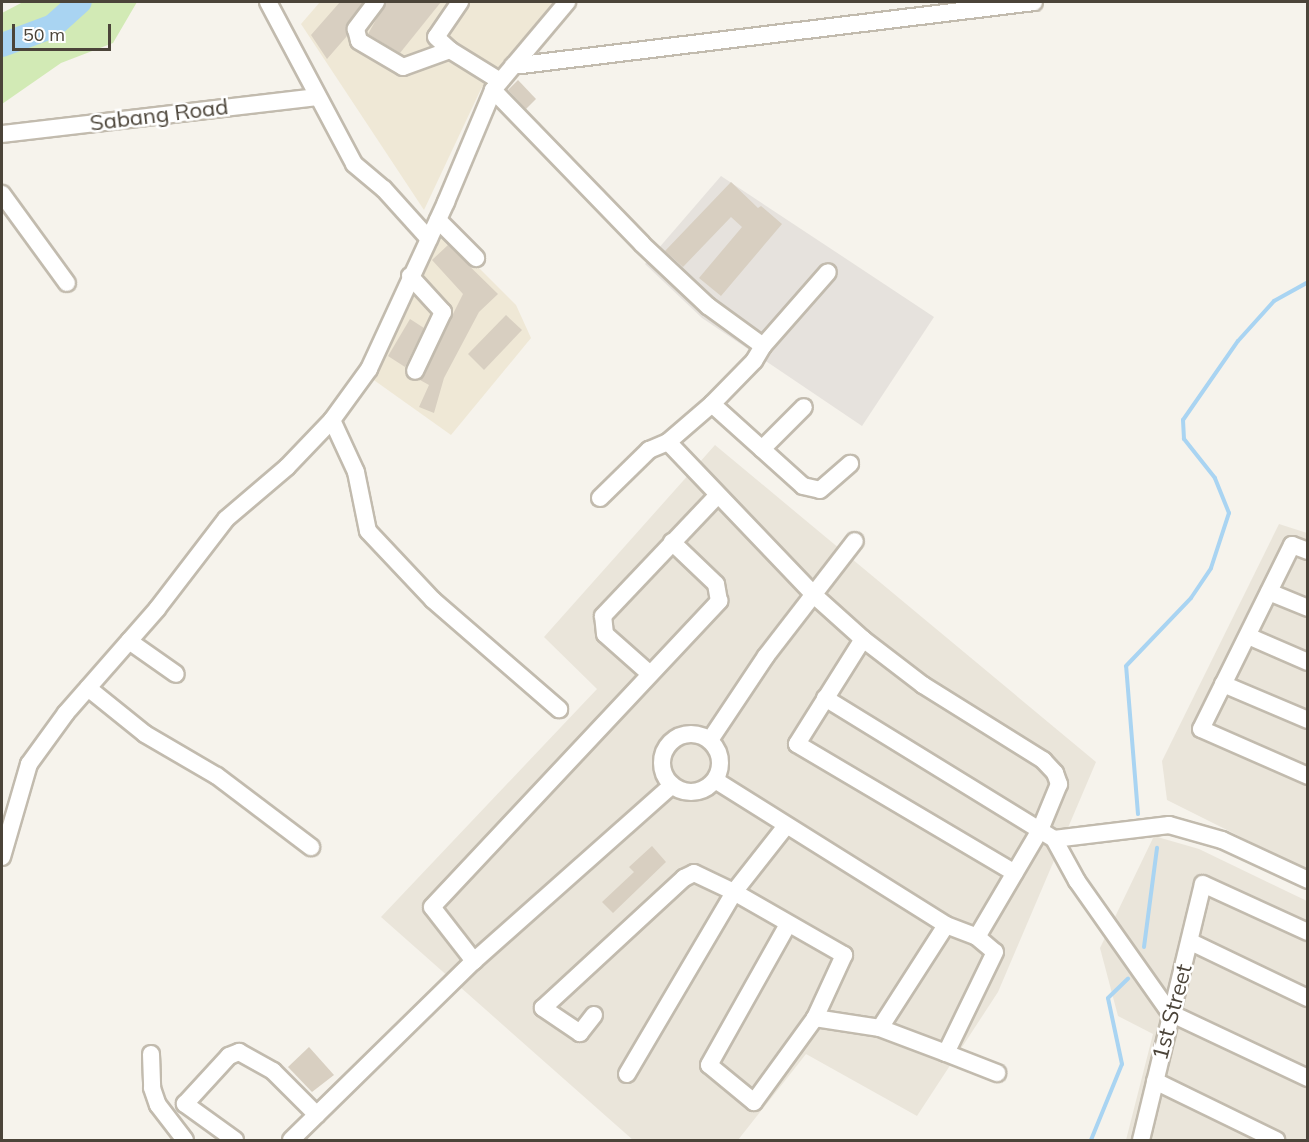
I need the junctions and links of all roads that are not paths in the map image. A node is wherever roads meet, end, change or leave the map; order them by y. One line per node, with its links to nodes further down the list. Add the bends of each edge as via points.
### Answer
1 (268, 2): 9 (street)
2 (376, 2): 6 (street, via 356,29 359,41 403,67)
3 (460, 2): 6 (street, via 436,37)
4 (567, 2): 7 (street)
5 (1034, 2): 7 (street)
6 (450, 50): 8 (street)
7 (513, 66): 8 (street)
8 (496, 85): 12 (street); 18 (street, via 659,260 708,306)
9 (316, 96): 10 (street, Sabang Road); 13 (street, via 354,164 384,189)
10 (2, 135)
11 (2, 194): 17 (street)
12 (438, 220): 13 (street); 14 (street)
13 (429, 238): 16 (street)
14 (476, 258)
15 (828, 272): 18 (street)
16 (410, 276): 19 (street, via 443,312); 22 (street, via 369,369)
17 (67, 283)
18 (763, 346): 20 (street, via 754,361)
19 (415, 371)
20 (712, 404): 23 (street); 24 (street)
21 (804, 407): 24 (street)
22 (332, 420): 36 (street, via 287,467 226,519); 43 (street, via 356,472 368,531 433,600)
23 (668, 442): 26 (street); 27 (street, via 649,450)
24 (762, 449): 25 (street, via 803,486 820,490)
25 (850, 464)
26 (717, 496): 28 (street); 32 (street)
27 (600, 498)
28 (672, 542): 39 (street, via 716,584 719,601); 39 (street, via 603,616 601,626)
29 (855, 542): 32 (street)
30 (1308, 551): 31 (street, via 1292,545)
31 (1269, 592): 33 (street); 34 (street)
32 (814, 596): 35 (street); 45 (street, via 766,656)
33 (1308, 608)
34 (1248, 636): 37 (street); 40 (street)
35 (863, 639): 42 (street); 50 (street, via 923,685 1043,760 1059,784)
36 (129, 641): 38 (street); 41 (street)
37 (1308, 662)
38 (176, 674)
39 (650, 674): 61 (street, via 432,906)
40 (1223, 684): 44 (street); 46 (street, via 1201,729)
41 (88, 688): 51 (street, via 145,734 216,776); 52 (street, via 29,764)
42 (825, 698): 50 (street); 53 (street, via 797,744)
43 (559, 709)
44 (1308, 720)
45 (710, 740): 47 (street, via 720,755); 48 (street, via 692,734 673,740 666,748 662,767)
46 (1308, 776)
47 (715, 780): 48 (street, via 699,791 680,790); 49 (street)
48 (672, 785): 61 (street)
49 (786, 826): 55 (street); 56 (street)
50 (1047, 835): 53 (street); 54 (street, via 1169,825 1222,840); 63 (street)
51 (311, 847)
52 (2, 856)
53 (1015, 873): 59 (street)
54 (1308, 880)
55 (734, 892): 57 (street); 64 (street, via 694,873 684,878 543,1008 580,1033); 70 (street)
56 (946, 925): 59 (street); 66 (street)
57 (787, 926): 65 (street, via 844,955); 65 (street, via 709,1065 754,1102)
58 (1308, 932): 60 (street, 1st Street, via 1203,884)
59 (977, 937): 67 (street, via 995,952)
60 (1191, 942): 62 (street); 63 (street, 1st Street)
61 (474, 961): 73 (street)
62 (1308, 998)
63 (1170, 1013): 71 (street); 72 (street, 1st Street)
64 (594, 1015)
65 (815, 1018): 66 (street)
66 (880, 1028): 67 (street)
67 (946, 1053): 69 (street)
68 (151, 1054): 74 (street, via 152,1088 158,1105)
69 (997, 1073)
70 (627, 1074)
71 (1308, 1078)
72 (1155, 1081): 77 (street, 1st Street); 78 (street)
73 (317, 1115): 75 (street, via 273,1071 239,1052 229,1056 185,1104); 76 (street)
74 (185, 1140)
75 (236, 1140)
76 (291, 1140)
77 (1142, 1140)
78 (1276, 1140)

